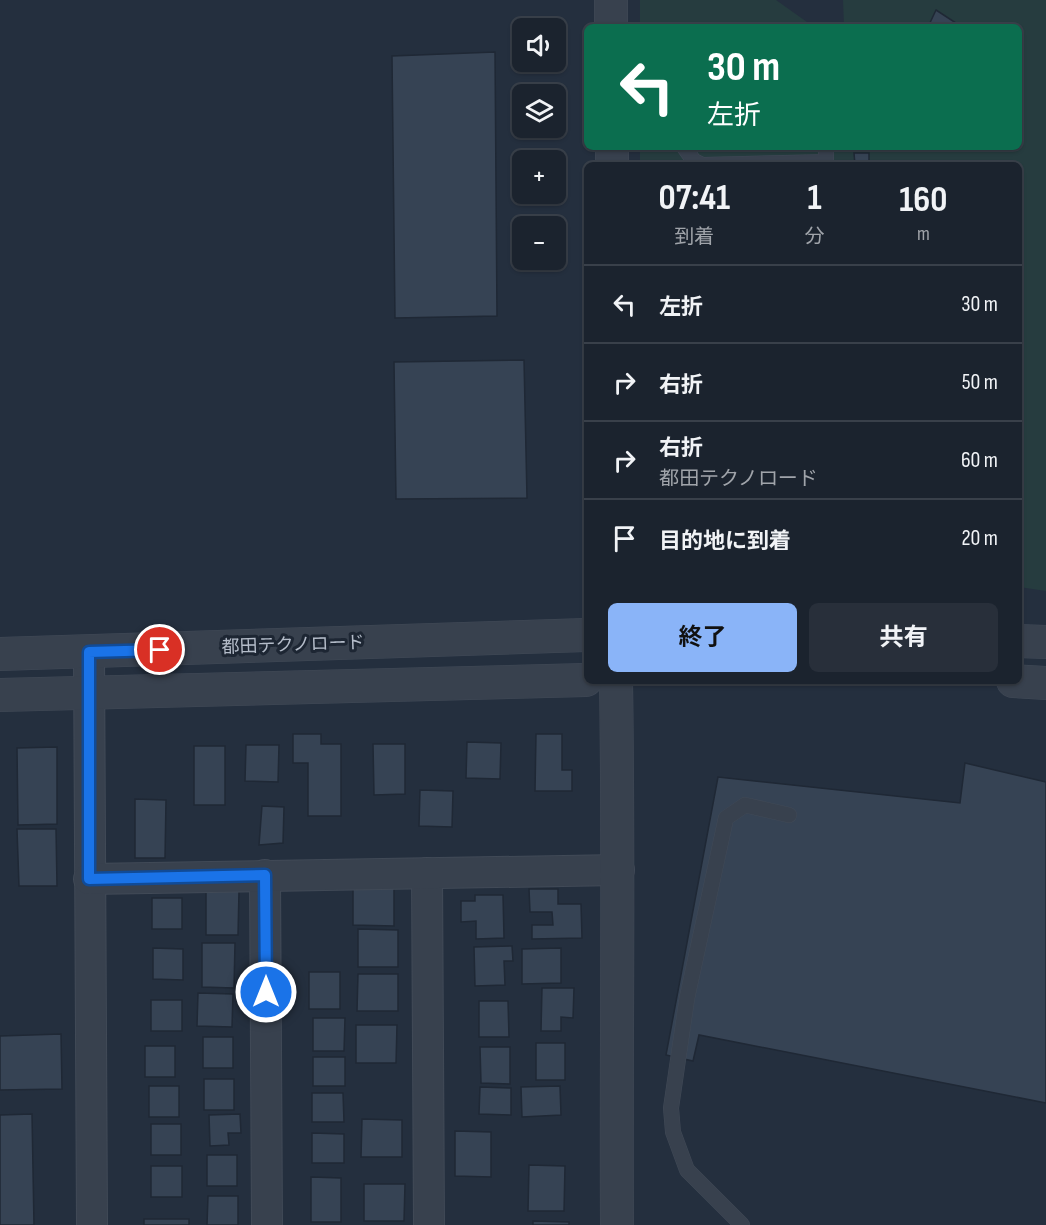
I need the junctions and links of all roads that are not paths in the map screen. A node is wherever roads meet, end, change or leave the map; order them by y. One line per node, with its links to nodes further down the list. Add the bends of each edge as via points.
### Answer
1 (611, 0): 2 (street)
2 (611, 24)
3 (584, 635): 6 (street, 都田テクノロード)
4 (1022, 641): 5 (street)
5 (1046, 642)
6 (89, 652): 7 (street, 都田テクノロード); 12 (street)
7 (0, 654)
8 (584, 680): 12 (street)
9 (1022, 682): 10 (street)
10 (1046, 683)
11 (616, 684): 15 (street)
12 (89, 693): 13 (street); 18 (street)
13 (0, 695)
14 (789, 816): 19 (lane, via 745,805 726,818 687,998 671,1108 673,1132 687,1170)
15 (619, 870): 16 (street); 23 (street)
16 (427, 873): 17 (street); 22 (street)
17 (265, 875): 18 (street); 21 (street)
18 (89, 879): 20 (street)
19 (741, 1224)
20 (92, 1225)
21 (267, 1225)
22 (429, 1225)
23 (617, 1225)

